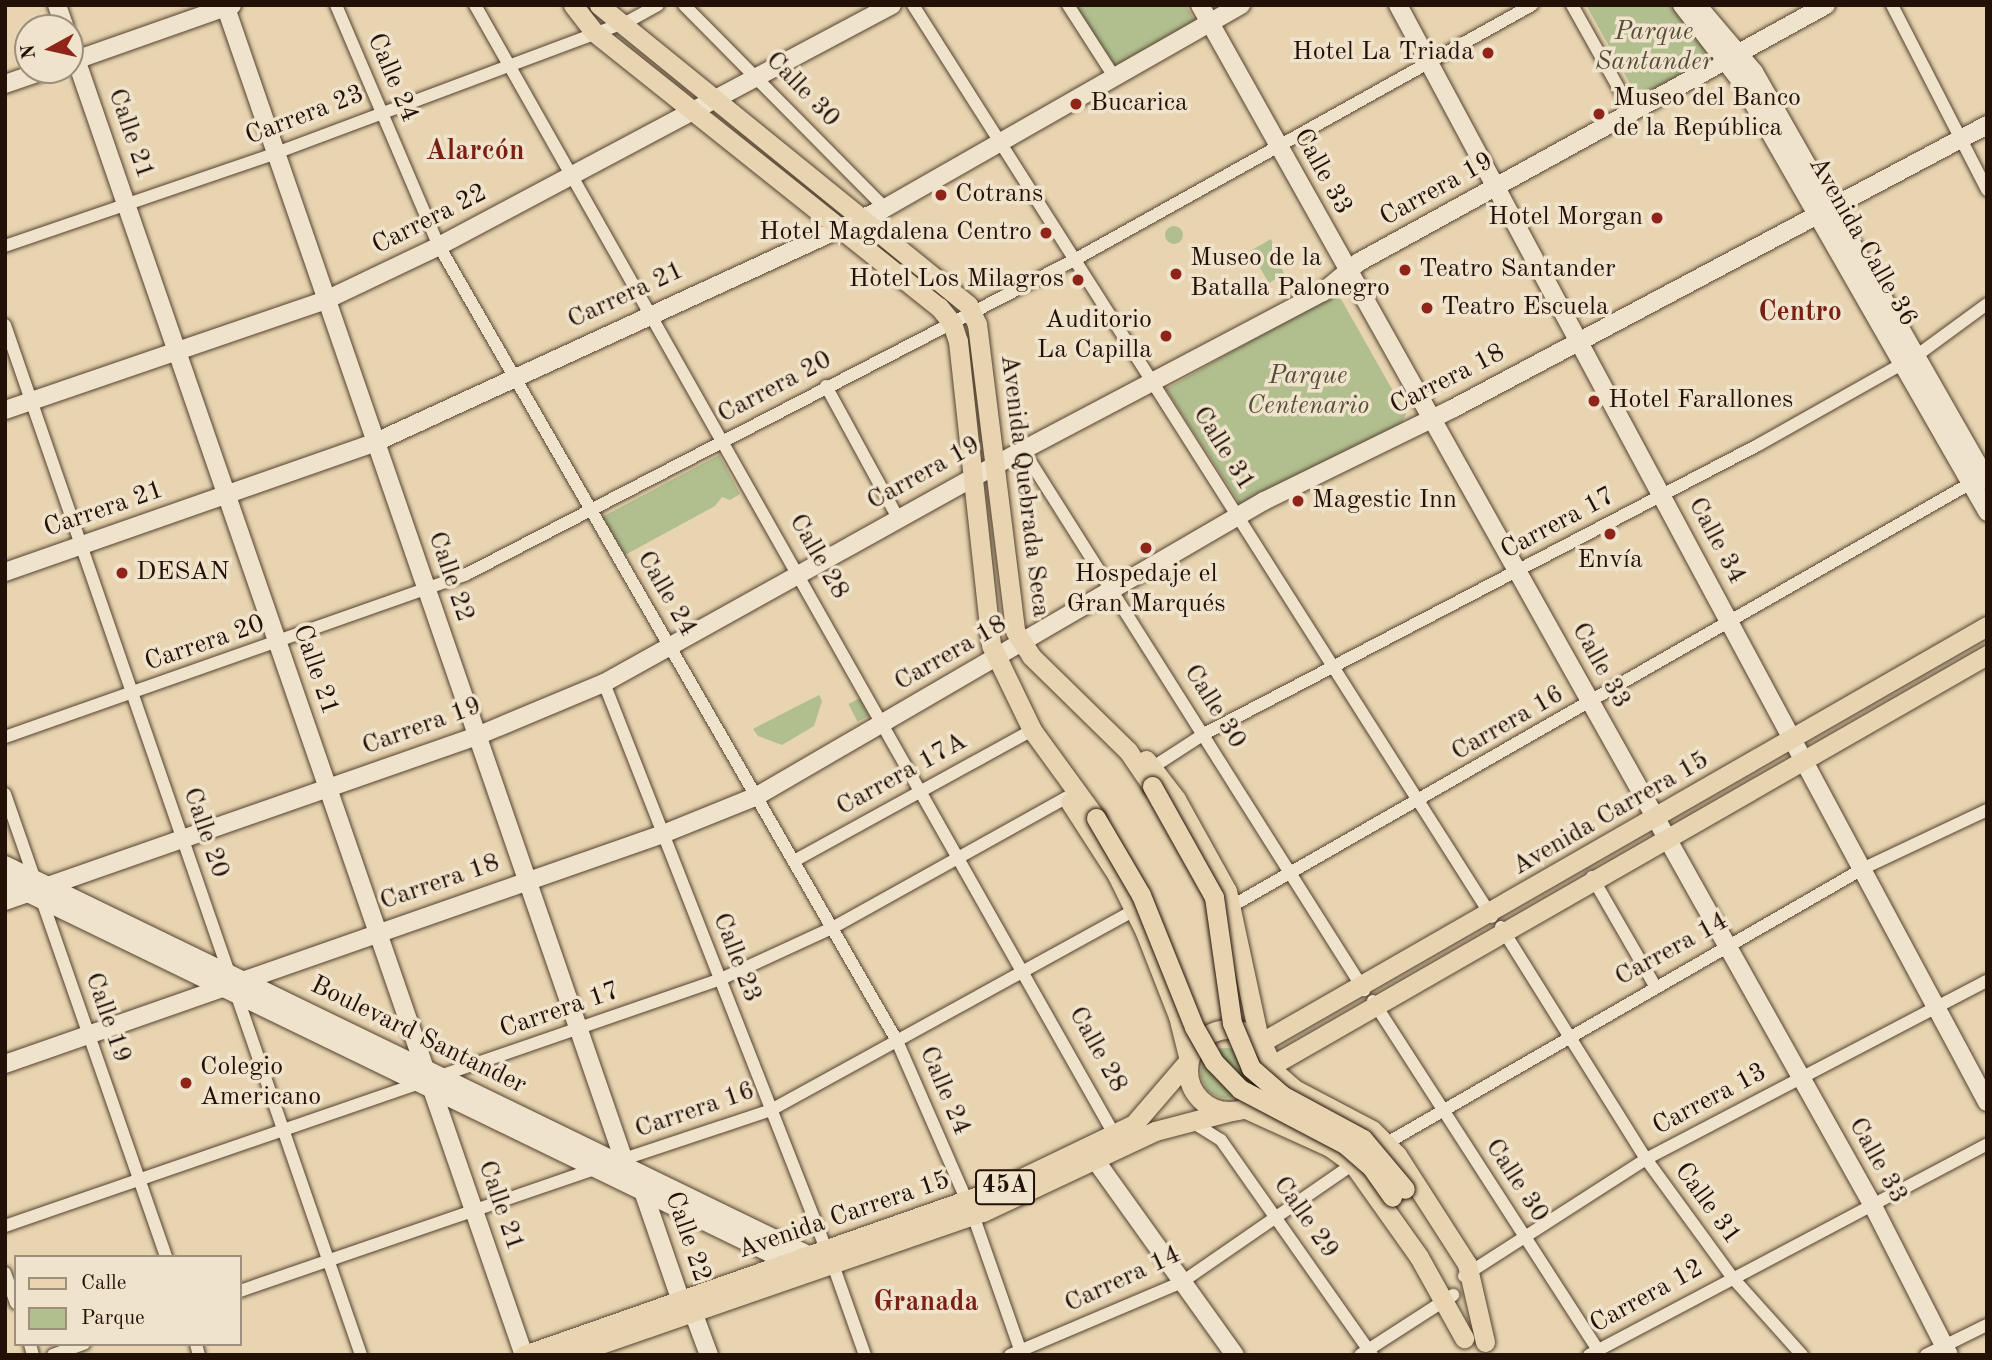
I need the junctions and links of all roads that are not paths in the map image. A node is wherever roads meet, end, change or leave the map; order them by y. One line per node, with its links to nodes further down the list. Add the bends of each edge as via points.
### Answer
1 (336, 5): 31 (street, Calle 24)
2 (475, 5): 26 (street, Calle 28)
3 (573, 5): 22 (main road)
4 (599, 5): 21 (main road)
5 (658, 5): 21 (street, Carrera 23)
6 (684, 5): 27 (street, Calle 30)
7 (892, 5): 27 (street, Carrera 22)
8 (913, 5): 36 (street, Calle 31)
9 (1068, 5): 28 (street)
10 (1200, 5): 20 (street, Calle 33)
11 (1241, 5): 20 (street, Carrera 21)
12 (1398, 5): 25 (street, Calle 34)
13 (1532, 5): 25 (street, Carrera 20)
14 (1572, 5): 33 (street)
15 (1682, 5): 24 (street, Avenida Calle 36)
16 (1697, 5): 24 (street, Avenida Calle 36)
17 (1826, 5): 24 (street, Carrera 19)
18 (1892, 5): 35 (street)
19 (227, 6): 23 (street); 38 (street, Calle 22)
20 (1210, 23): 28 (street, Carrera 21); 37 (street, Calle 33)
21 (619, 24): 22 (street, Carrera 23); 30 (main road)
22 (594, 32): 26 (street, Carrera 23); 32 (main road)
23 (84, 57)
24 (1734, 58): 33 (street, Carrera 19); 44 (street, Avenida Calle 36)
25 (1428, 61): 37 (street, Carrera 20); 40 (street, Calle 34)
26 (509, 66): 31 (street, Carrera 23); 39 (street, Calle 28)
27 (759, 78): 30 (street, Carrera 22); 43 (street, Calle 30)
28 (1115, 78): 36 (street, Carrera 21)
29 (81, 84): 42 (street, Calle 21)
30 (715, 102): 32 (street, Carrera 22); 45 (main road)
31 (381, 112): 38 (street, Carrera 23); 48 (street, Calle 24)
32 (696, 112): 39 (street, Carrera 22); 46 (main road)
33 (1632, 112): 40 (street, Carrera 19)
34 (1987, 125): 35 (street, Carrera 18)
35 (1961, 140): 41 (street); 44 (street, Carrera 18)
36 (1001, 143): 43 (street, Carrera 21); 49 (street, Calle 31)
37 (1278, 145): 49 (street, Carrera 20); 50 (street, Calle 33)
38 (276, 153): 42 (street, Carrera 23); 51 (street, Calle 22)
39 (572, 177): 48 (street, Carrera 22); 54 (street, Calle 28)
40 (1496, 188): 50 (street, Carrera 19); 57 (street, Calle 34)
41 (1987, 190)
42 (126, 205): 47 (street, Carrera 23); 58 (street, Calle 21)
43 (885, 208): 45 (street, Carrera 21)
44 (1824, 211): 57 (street, Carrera 18); 59 (street, Avenida Calle 36)
45 (862, 219): 46 (street, Carrera 21); 53 (main road)
46 (841, 229): 54 (street, Carrera 21); 55 (main road, via 939,307)
47 (5, 246)
48 (439, 246): 51 (street, Carrera 22); 60 (street, Calle 24)
49 (1076, 259): 53 (street, Carrera 20); 61 (street, Calle 31)
50 (1348, 271): 61 (street, Carrera 19, via 1323,292); 65 (street, Calle 33)
51 (326, 300): 58 (street, Carrera 22); 67 (street, Calle 22)
52 (1987, 304): 59 (street, Carrera 17)
53 (973, 312): 55 (street, Carrera 20); 69 (main road, Avenida Quebrada Seca)
54 (650, 313): 60 (street, Carrera 21); 66 (street, Calle 28)
55 (952, 323): 62 (street, Carrera 20); 70 (main road, Avenida Quebrada Seca, via 958,341)
56 (5, 326): 63 (street, Calle 20)
57 (1579, 341): 65 (street, Carrera 18); 73 (street, Calle 34)
58 (177, 351): 63 (street, Carrera 22); 72 (street, Calle 21)
59 (1909, 360): 71 (street, Avenida Calle 36); 73 (street, Carrera 17)
60 (515, 377): 67 (street, Carrera 21); 75 (street, Calle 24)
61 (1154, 382): 68 (street, Carrera 19); 76 (street, Calle 31)
62 (826, 386): 66 (street, Carrera 20); 77 (street)
63 (32, 401): 64 (street, Carrera 22); 78 (street, Calle 20)
64 (5, 410)
65 (1432, 419): 76 (street, Carrera 18); 79 (street, Calle 33)
66 (722, 440): 75 (street, Carrera 20); 81 (street, Calle 28)
67 (376, 442): 72 (street, Carrera 21); 83 (street, Calle 22)
68 (1023, 450): 69 (street, Carrera 19); 82 (street, Calle 30)
69 (993, 466): 70 (street, Carrera 19); 87 (main road, Avenida Quebrada Seca, via 1010,610)
70 (972, 478): 77 (street, Carrera 19); 90 (main road, Avenida Quebrada Seca, via 988,627)
71 (1982, 478): 74 (street, Avenida Calle 36); 84 (street, Carrera 16)
72 (226, 495): 78 (street, Carrera 21); 86 (street, Calle 21)
73 (1662, 495): 79 (street, Carrera 17); 84 (street, Calle 34)
74 (1987, 512)
75 (592, 513): 83 (street, Carrera 20); 88 (street, Calle 24)
76 (1238, 516): 82 (street, Carrera 18); 91 (street, Calle 31)
77 (898, 518): 81 (street, Carrera 19)
78 (81, 546): 80 (street, Carrera 21); 93 (street, Calle 20)
79 (1516, 571): 91 (street, Carrera 17); 94 (street, Calle 33)
80 (5, 572)
81 (798, 575): 88 (street, Carrera 19); 95 (street, Calle 28)
82 (1114, 589): 87 (street, Carrera 18); 97 (street, Calle 30)
83 (427, 591): 86 (street, Carrera 20); 98 (street, Calle 22)
84 (1731, 624): 94 (street, Carrera 16); 100 (street, Calle 34)
85 (1987, 626): 100 (main road, Avenida Carrera 15)
86 (278, 643): 93 (street, Carrera 20); 103 (street, Calle 21)
87 (1021, 644): 90 (street, Carrera 18); 102 (main road, Avenida Quebrada Seca)
88 (670, 646): 92 (street, Carrera 19); 106 (street, Calle 24)
89 (1987, 655): 101 (main road, Avenida Carrera 15)
90 (996, 659): 95 (street, Carrera 18); 96 (main road, Avenida Quebrada Seca)
91 (1334, 666): 97 (street, Carrera 17); 108 (street, Calle 31)
92 (604, 683): 98 (street, Carrera 19); 111 (street, Calle 23)
93 (132, 693): 99 (street, Carrera 20); 113 (street, Calle 20)
94 (1591, 703): 108 (street, Carrera 16); 110 (street, Calle 33)
95 (882, 724): 104 (street, Calle 28); 106 (street, Carrera 18)
96 (1032, 730): 104 (street, Carrera 17A); 107 (main road); 163 (main road, Avenida Quebrada Seca, bridge, via 1096,818 1141,895 1194,1027 1214,1062 1240,1089 1353,1150)
97 (1204, 734): 102 (street, Carrera 17); 118 (street, Calle 30)
98 (477, 736): 103 (street, Carrera 19); 120 (street, Calle 22)
99 (5, 737)
100 (1793, 739): 101 (street, Calle 34); 110 (main road, Avenida Carrera 15)
101 (1804, 759): 112 (main road, Avenida Carrera 15); 117 (street, Calle 34)
102 (1149, 775): 124 (main road, via 1213,860); 163 (main road, Avenida Quebrada Seca, bridge, via 1214,897 1232,1023 1251,1068 1282,1096 1363,1139)
103 (328, 788): 113 (street, Carrera 19); 128 (street, Calle 21)
104 (920, 791): 114 (street, Calle 28); 115 (street, Carrera 17A)
105 (5, 794): 122 (street, Calle 19)
106 (757, 796): 111 (street, Carrera 18); 115 (street, Calle 24)
107 (1067, 797): 114 (street, Carrera 17); 125 (main road)
108 (1419, 801): 118 (street, Carrera 16); 126 (street, Calle 31)
109 (1987, 810): 117 (street, Carrera 14)
110 (1657, 819): 112 (street, Calle 33); 126 (main road, Avenida Carrera 15)
111 (663, 834): 120 (street, Carrera 18); 131 (street, Calle 23)
112 (1667, 838): 119 (main road, Avenida Carrera 15); 129 (street, Calle 33)
113 (183, 839): 122 (street, Carrera 19); 133 (street, Calle 20)
114 (958, 857): 127 (street, Carrera 17); 130 (street, Calle 28)
115 (794, 861): 127 (street, Calle 24)
116 (5, 865): 122 (street, Boulevard Santander)
117 (1864, 868): 129 (street, Carrera 14); 136 (street, Calle 34)
118 (1291, 873): 124 (street, Carrera 16); 135 (street, Calle 30)
119 (1593, 878): 126 (main road, Avenida Carrera 15); 134 (street)
120 (528, 881): 128 (street, Carrera 18); 137 (street, Calle 22)
121 (5, 882): 122 (street, Boulevard Santander)
122 (38, 889): 123 (street, Carrera 19); 133 (street, Boulevard Santander); 138 (street, Calle 19)
123 (5, 901)
124 (1232, 906): 141 (main road)
125 (1135, 910): 130 (street, Carrera 16); 142 (main road, via 1175,1007)
126 (1497, 923): 135 (main road, Avenida Carrera 15); 139 (street, Calle 31)
127 (832, 928): 131 (street, Carrera 17); 140 (street, Calle 24)
128 (378, 932): 133 (street, Carrera 18); 146 (street, Calle 21)
129 (1727, 945): 134 (street, Carrera 14); 145 (street, Calle 33)
130 (1022, 972): 140 (street, Carrera 16); 153 (street, Calle 28)
131 (720, 979): 137 (street, Carrera 17); 149 (street, Calle 23)
132 (1987, 981): 136 (street, Carrera 13)
133 (233, 984): 138 (street, Carrera 18); 146 (street, Boulevard Santander); 152 (street, Calle 20)
134 (1654, 986): 139 (street, Carrera 14)
135 (1369, 996): 141 (main road, Avenida Carrera 15); 144 (main road, Avenida Carrera 15); 150 (street, Calle 30)
136 (1937, 1007): 145 (street, Carrera 13); 147 (street, Calle 34)
137 (579, 1028): 146 (street, Carrera 17); 158 (street, Calle 22)
138 (89, 1035): 143 (street, Carrera 18); 161 (street, Calle 19)
139 (1567, 1035): 150 (street, Carrera 14); 156 (street, Calle 31)
140 (897, 1041): 149 (street, Carrera 16); 165 (street, Calle 24)
141 (1260, 1043): 142 (main road, 45A, via 1242,1031 1220,1029 1200,1040); 144 (main road)
142 (1189, 1060): 148 (main road, via 1197,1096 1219,1110); 153 (main road, Avenida Carrera 15 / 45A, via 1148,1113)
143 (5, 1064)
144 (1269, 1066): 148 (main road, via 1263,1091); 154 (main road, via 1294,1088 1356,1119)
145 (1801, 1078): 156 (street, Carrera 13); 164 (street, Calle 33)
146 (429, 1079): 152 (street, Carrera 17); 158 (street, Boulevard Santander); 160 (street, Boulevard Santander); 166 (street, Calle 21)
147 (1987, 1102)
148 (1238, 1109): 151 (main road, Avenida Carrera 15 / 45A); 159 (main road, via 1330,1147)
149 (771, 1110): 158 (street, Carrera 16); 171 (street, Calle 23)
150 (1442, 1110): 154 (street, Carrera 14); 169 (street, Calle 30)
151 (1188, 1121): 157 (main road, Avenida Carrera 15 / 45A, via 1155,1131); 167 (street, Calle 29, via 1221,1140)
152 (284, 1130): 161 (street, Carrera 17); 172 (street, Calle 20)
153 (1114, 1134): 165 (main road, Avenida Carrera 15 / 45A)
154 (1387, 1143): 175 (main road, via 1445,1224)
155 (1987, 1144): 164 (street, Carrera 12)
156 (1646, 1159): 169 (street, Carrera 13); 176 (street, Calle 31)
157 (1096, 1161): 165 (main road, Avenida Carrera 15 / 45A); 177 (street)
158 (626, 1164): 160 (street, Carrera 16); 162 (street, Calle 22); 171 (street, Boulevard Santander)
159 (1353, 1164): 167 (street, Carrera 14); 179 (main road)
160 (596, 1169): 162 (street, Boulevard Santander); 166 (street, Carrera 16)
161 (139, 1180): 168 (street, Carrera 17); 170 (street, Calle 19)
162 (644, 1192): 173 (street, Boulevard Santander); 181 (street, Calle 22)
163 (1399, 1193): 175 (main road, Avenida Quebrada Seca); 179 (main road, Avenida Quebrada Seca, via 1433,1254)
164 (1872, 1204): 176 (street, Carrera 12); 187 (street, Calle 33)
165 (970, 1208): 171 (main road, Avenida Carrera 15 / 45A); 189 (street, Calle 24)
166 (474, 1210): 172 (street, Carrera 16); 193 (street, Calle 21)
167 (1276, 1215): 177 (street, Carrera 14); 190 (street, Calle 29)
168 (5, 1226)
169 (1525, 1238): 175 (street, Carrera 13); 188 (street, Calle 30)
170 (165, 1255)
171 (818, 1259): 173 (main road, Avenida Carrera 15 / 45A); 181 (main road, Avenida Carrera 15 / 45A); 196 (street, Calle 23)
172 (328, 1260): 178 (street, Carrera 16); 192 (street, Calle 20)
173 (789, 1262): 181 (main road, Avenida Carrera 15 / 45A)
174 (5, 1273): 180 (street)
175 (1467, 1274): 185 (main road)
176 (1732, 1277): 188 (street, Carrera 12); 198 (street, Calle 31)
177 (1182, 1282): 189 (street, Carrera 14); 197 (street)
178 (242, 1289)
179 (1449, 1297): 184 (main road); 190 (street)
180 (14, 1298)
181 (687, 1306): 186 (main road, Avenida Carrera 15 / 45A); 194 (main road, Avenida Carrera 15 / 45A); 195 (street, Calle 22)
182 (1987, 1325): 187 (street)
183 (78, 1346): 191 (street)
184 (1466, 1346)
185 (1487, 1348)
186 (552, 1350): 193 (main road, Avenida Carrera 15 / 45A)
187 (1947, 1350): 199 (street)
188 (1593, 1352)
189 (1018, 1353)
190 (1367, 1353)
191 (53, 1355)
192 (361, 1355)
193 (524, 1355)
194 (569, 1355)
195 (709, 1355)
196 (864, 1355)
197 (1235, 1355)
198 (1802, 1355)
199 (1926, 1355)

